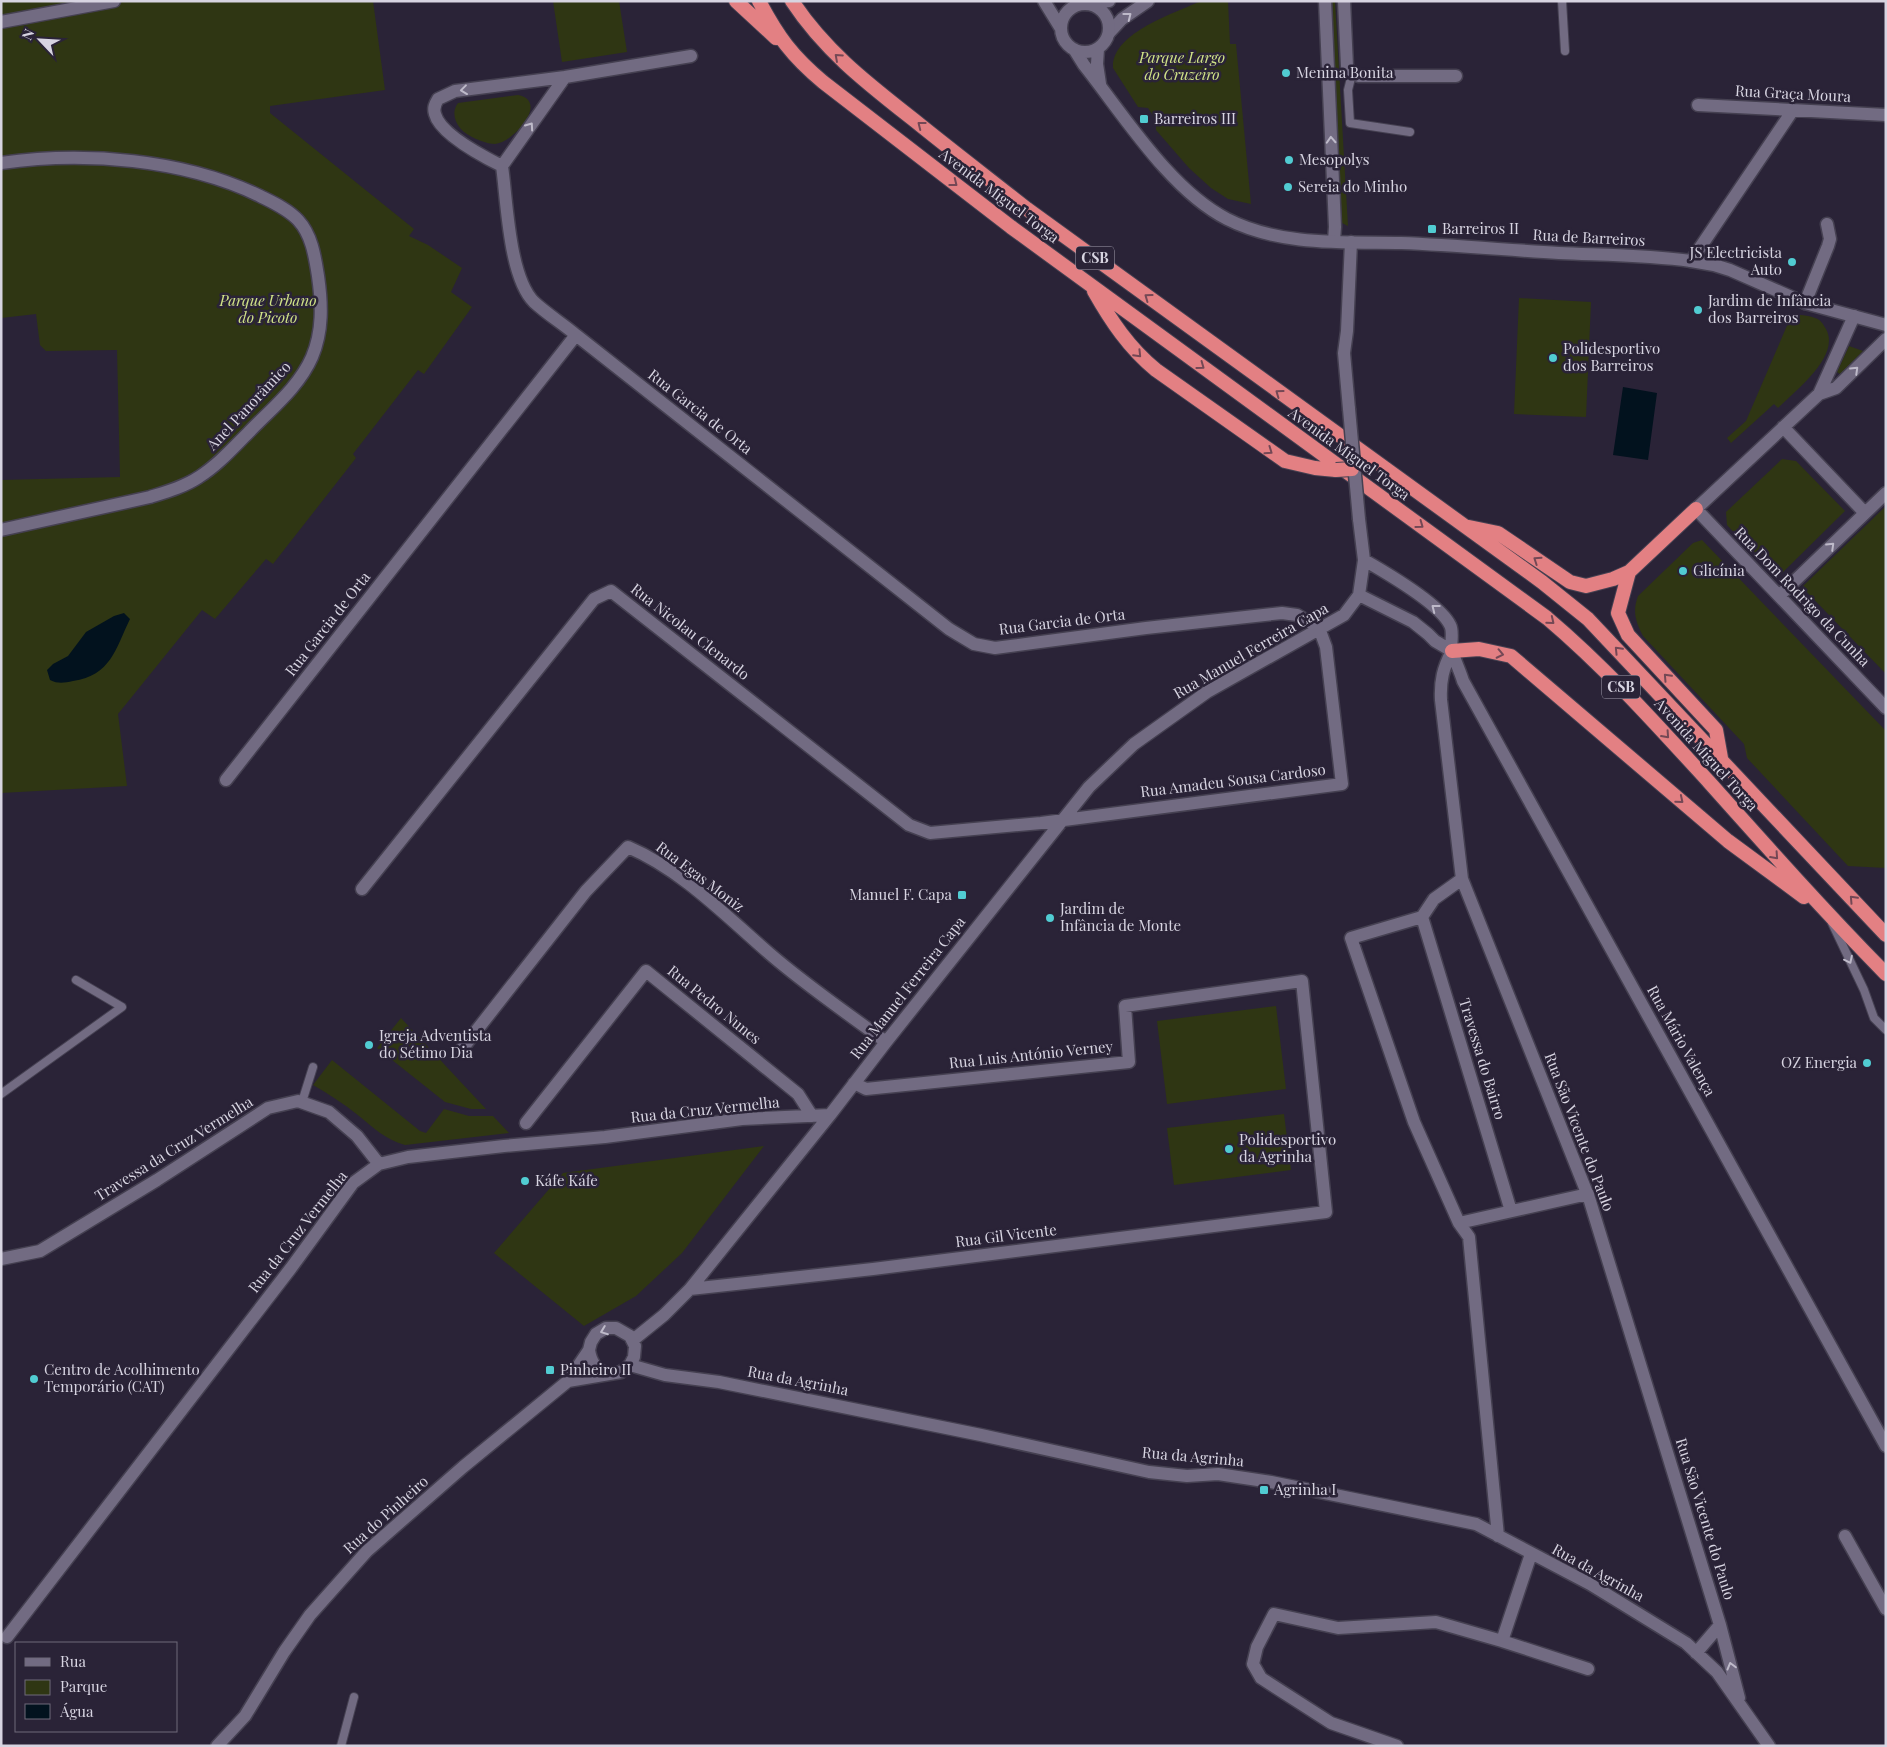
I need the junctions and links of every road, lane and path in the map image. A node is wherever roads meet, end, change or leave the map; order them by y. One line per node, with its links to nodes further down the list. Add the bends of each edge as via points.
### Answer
1 (114, 1): 13 (street)
2 (736, 1): 16 (highway)
3 (759, 1): 16 (highway, Avenida Miguel Torga / CSB)
4 (792, 1): 12 (highway, Avenida Miguel Torga / CSB)
5 (1044, 1): 14 (street)
6 (1109, 1): 11 (street)
7 (1148, 1): 15 (street, one-way to 7, via 1122,19)
8 (1324, 1): 32 (street, one-way to 8)
9 (1344, 1): 21 (street, via 1347,66)
10 (1562, 1): 19 (lane)
11 (1081, 3): 14 (street, via 1066,12); 15 (street, via 1100,8 1108,20)
12 (801, 8): 47 (highway, Avenida Miguel Torga / CSB, one-way to 12, via 975,168 828,48)
13 (1, 22)
14 (1060, 27): 17 (street, via 1066,43)
15 (1109, 33): 18 (street)
16 (786, 46): 35 (highway, Avenida Miguel Torga / CSB, one-way to 35, via 823,82)
17 (1074, 49): 18 (street, via 1082,52); 24 (street, Rua de Barreiros)
18 (1098, 49): 24 (street, Rua de Barreiros)
19 (1566, 51)
20 (691, 56): 23 (street)
21 (1352, 74): 22 (street); 28 (lane, via 1348,90 1350,123)
22 (1456, 76)
23 (565, 77): 30 (street, one-way to 23); 30 (street, one-way to 30, via 455,91 438,99 434,106 435,115 441,124 465,146)
24 (1101, 86): 32 (street, Rua de Barreiros, via 1158,161 1194,196 1226,219 1264,234)
25 (1698, 105): 26 (street, Rua Graça Moura)
26 (1793, 110): 27 (street, Rua Graça Moura); 34 (street)
27 (1886, 115)
28 (1410, 132)
29 (1, 163): 48 (street, Anel Panorâmico, via 85,157 132,162 180,169 245,189 285,210 298,220 308,235 314,254 322,313 317,343 301,376 217,464 198,478 150,497)
30 (502, 166): 39 (street, via 514,261 521,282 533,301)
31 (1827, 224): 36 (street, via 1830,239)
32 (1334, 241): 33 (street, Rua de Barreiros)
33 (1351, 242): 34 (street, Rua de Barreiros); 43 (street, Rua Manuel Ferreira Capa, bridge, via 1344,353)
34 (1691, 261): 36 (street, Rua de Barreiros, via 1730,270)
35 (1092, 286): 43 (highway, one-way to 43, bridge, via 1122,336 1140,357 1285,461 1316,468); 61 (highway, Avenida Miguel Torga / CSB, one-way to 61, via 1560,628 1653,720)
36 (1805, 303): 37 (street, Rua de Barreiros)
37 (1854, 316): 38 (street, Rua de Barreiros); 41 (street)
38 (1886, 325)
39 (576, 336): 53 (street, Rua Garcia de Orta, via 949,629 974,644 995,648 1282,613 1297,615); 57 (street, Rua Garcia de Orta)
40 (1886, 339): 41 (street, one-way to 40, via 1836,388)
41 (1819, 394): 42 (street)
42 (1783, 427): 45 (street); 46 (street)
43 (1352, 468): 49 (street, Rua Manuel Ferreira Capa, bridge)
44 (1886, 493): 46 (street)
45 (1696, 510): 50 (highway); 52 (street, Rua Dom Rodrigo da Cunha)
46 (1865, 513): 52 (street, one-way to 46)
47 (1462, 525): 50 (highway, one-way to 47, via 1586,586 1570,582 1498,533); 56 (highway, Avenida Miguel Torga / CSB, one-way to 47, via 1588,618)
48 (1, 530)
49 (1364, 560): 51 (street, Rua Manuel Ferreira Capa); 54 (street, one-way to 49, via 1451,626 1443,614 1389,574)
50 (1629, 572): 56 (highway, one-way to 50, via 1716,730 1628,635 1618,613)
51 (1359, 595): 53 (street, Rua Manuel Ferreira Capa, via 1344,615); 54 (street, via 1414,622 1435,642)
52 (1779, 596): 55 (street, Rua Dom Rodrigo da Cunha)
53 (1319, 628): 58 (street, Rua Manuel Ferreira Capa, via 1206,692 1134,744 1089,787); 58 (street, Rua Amadeu Sousa Cardoso, via 1326,646 1342,784)
54 (1452, 651): 59 (street, Rua São Vicente do Paulo, via 1440,682); 61 (highway, one-way to 61, via 1479,649 1511,656 1728,841); 89 (street, Rua Mário Valença, via 1463,680)
55 (1886, 708)
56 (1721, 759): 63 (highway, Avenida Miguel Torga / CSB, one-way to 56)
57 (226, 780)
58 (1062, 820): 60 (street, Rua Nicolau Clenardo, via 930,833 909,825 611,591 594,598); 68 (street, Rua Manuel Ferreira Capa)
59 (1462, 879): 62 (street, via 1434,900); 78 (street, Rua São Vicente do Paulo)
60 (362, 889)
61 (1828, 916): 65 (highway, Avenida Miguel Torga / CSB); 67 (lane, one-way to 67, via 1874,1018)
62 (1422, 917): 79 (street, Travessa do Bairro); 81 (street, via 1351,938 1414,1122)
63 (1880, 923): 64 (highway, Avenida Miguel Torga / CSB)
64 (1886, 935)
65 (1886, 974)
66 (76, 980): 72 (lane, via 122,1007)
67 (1886, 1030)
68 (886, 1042): 69 (street, Rua Egas Moniz, via 772,956 706,898 651,857 628,847 586,891); 71 (street, Rua Manuel Ferreira Capa)
69 (462, 1049)
70 (312, 1068): 73 (lane)
71 (854, 1083): 75 (street, Rua Manuel Ferreira Capa); 80 (street, Rua Luis António Verney, via 866,1089 1129,1062 1125,1006 1302,981)
72 (1, 1094)
73 (302, 1102): 77 (street, Travessa da Cruz Vermelha, via 328,1112 357,1136); 82 (street, Travessa da Cruz Vermelha, via 268,1108 40,1251)
74 (812, 1116): 75 (street, Rua da Cruz Vermelha); 76 (street, Rua Pedro Nunes, via 798,1094 646,971); 77 (street, Rua da Cruz Vermelha, via 742,1119 606,1137 408,1157)
75 (830, 1116): 83 (street, Rua Manuel Ferreira Capa)
76 (526, 1123)
77 (379, 1164): 95 (street, Rua da Cruz Vermelha, via 353,1182 291,1268)
78 (1588, 1194): 79 (street); 94 (street, Rua São Vicente do Paulo)
79 (1511, 1211): 81 (street)
80 (1326, 1212): 83 (street, Rua Gil Vicente, via 873,1269)
81 (1459, 1222): 90 (street, via 1469,1237)
82 (1, 1259)
83 (690, 1288): 84 (street, Rua Manuel Ferreira Capa)
84 (633, 1340): 85 (street, Rua do Pinheiro, one-way to 85, via 624,1330 606,1328 596,1334); 86 (street, via 634,1357)
85 (589, 1350): 87 (street, via 595,1367); 88 (street, Rua do Pinheiro)
86 (630, 1365): 87 (street, Rua do Pinheiro, via 621,1372); 90 (street, Rua da Agrinha, via 664,1375 728,1384 981,1434 1149,1472 1187,1476 1218,1474 1270,1482 1476,1524)
87 (609, 1374): 88 (street, Rua do Pinheiro)
88 (568, 1382): 101 (street, Rua do Pinheiro, via 463,1467 367,1551 310,1615 245,1716)
89 (1886, 1446)
90 (1498, 1536): 92 (street, Rua da Agrinha)
91 (1845, 1536): 93 (street)
92 (1531, 1554): 96 (street); 97 (street, Rua da Agrinha, via 1590,1584 1686,1643)
93 (1886, 1609)
94 (1720, 1625): 97 (street, Rua São Vicente do Paulo); 100 (street, Rua São Vicente do Paulo, one-way to 94)
95 (8, 1637)
96 (1502, 1641): 98 (street); 103 (street, via 1436,1622 1338,1628 1274,1614 1252,1664 1261,1678 1331,1723)
97 (1696, 1653): 100 (street, Rua da Agrinha, via 1717,1672)
98 (1588, 1669)
99 (354, 1697): 102 (lane)
100 (1742, 1708): 104 (street, Rua da Agrinha)
101 (217, 1746)
102 (341, 1746)
103 (1397, 1746)
104 (1769, 1746)

